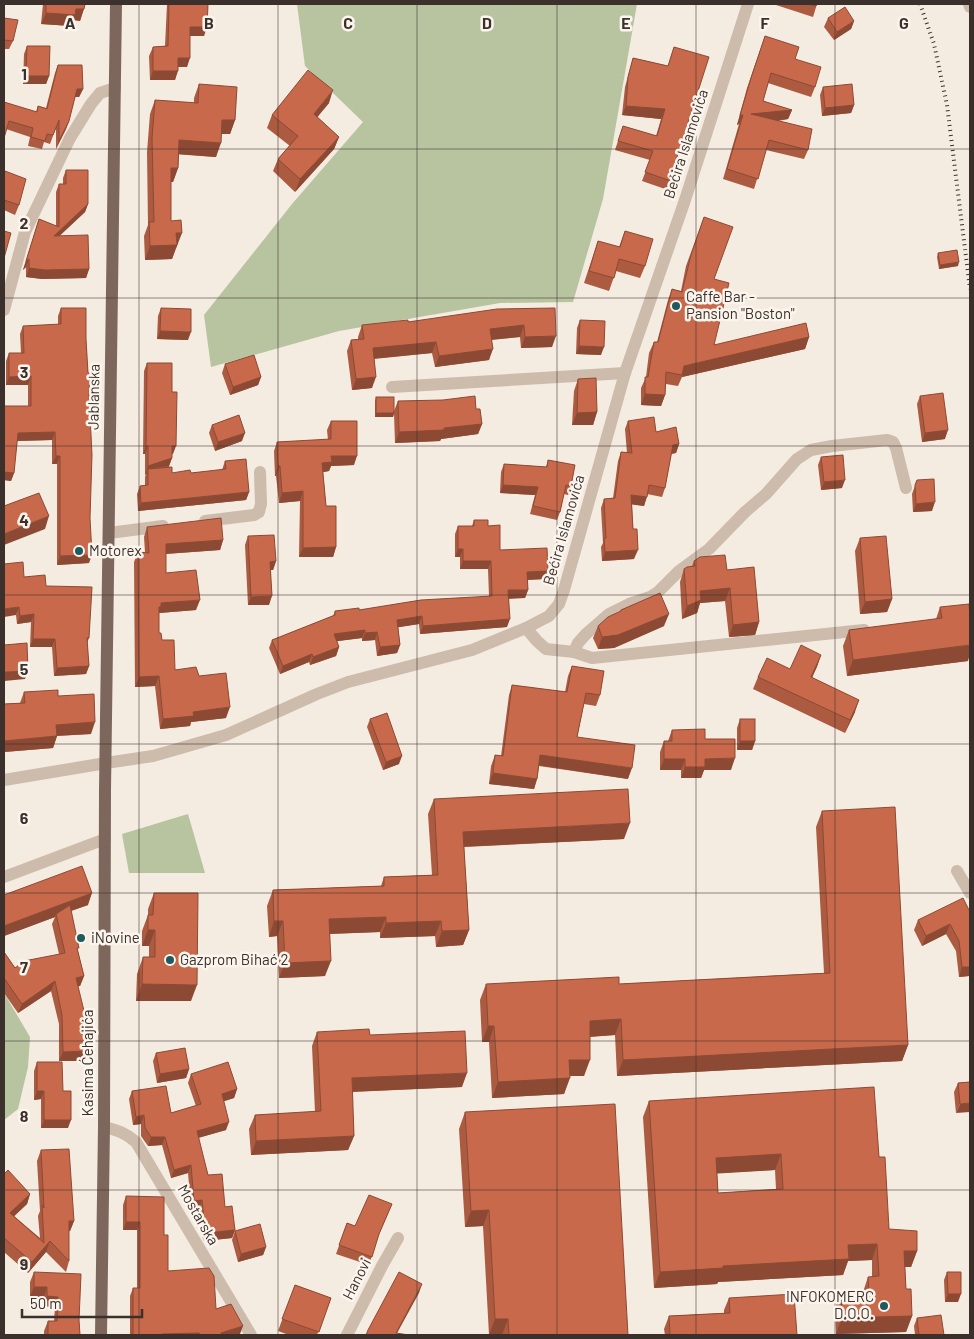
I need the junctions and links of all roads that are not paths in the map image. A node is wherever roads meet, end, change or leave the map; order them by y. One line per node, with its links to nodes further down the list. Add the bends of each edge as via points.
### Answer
1 (116, 4): 3 (main road, Jablanska)
2 (748, 4): 5 (street, Bećira Islamovića)
3 (115, 88): 4 (street, via 100,93 70,138 25,232); 11 (main road, Jablanska)
4 (4, 310)
5 (625, 373): 6 (street); 12 (street, Bećira Islamovića, via 559,604 549,616)
6 (392, 387)
7 (260, 472): 9 (street, via 259,512)
8 (906, 488): 14 (street, via 893,442 860,442 811,450 797,459 766,494 658,592 609,614 586,634)
9 (196, 522)
10 (176, 524): 11 (street)
11 (109, 532): 15 (main road, Jablanska)
12 (526, 628): 14 (street, via 546,649); 15 (street, Bećira Islamovića, via 472,650 348,682 226,735 153,756)
13 (870, 630): 14 (street, via 592,658)
14 (574, 652)
15 (106, 764): 16 (street, Bećira Islamovića); 17 (main road, Jablanska)
16 (4, 780)
17 (105, 790): 18 (main road, Kasima Ćehajića)
18 (105, 839): 20 (street); 22 (main road, Kasima Ćehajića)
19 (957, 871): 21 (street)
20 (4, 877)
21 (970, 893)
22 (104, 1127): 24 (main road, Kasima Ćehajića); 25 (street, Mostarska, via 118,1130 136,1142)
23 (398, 1238): 26 (street, Hanovi)
24 (101, 1335)
25 (251, 1335)
26 (347, 1335)

